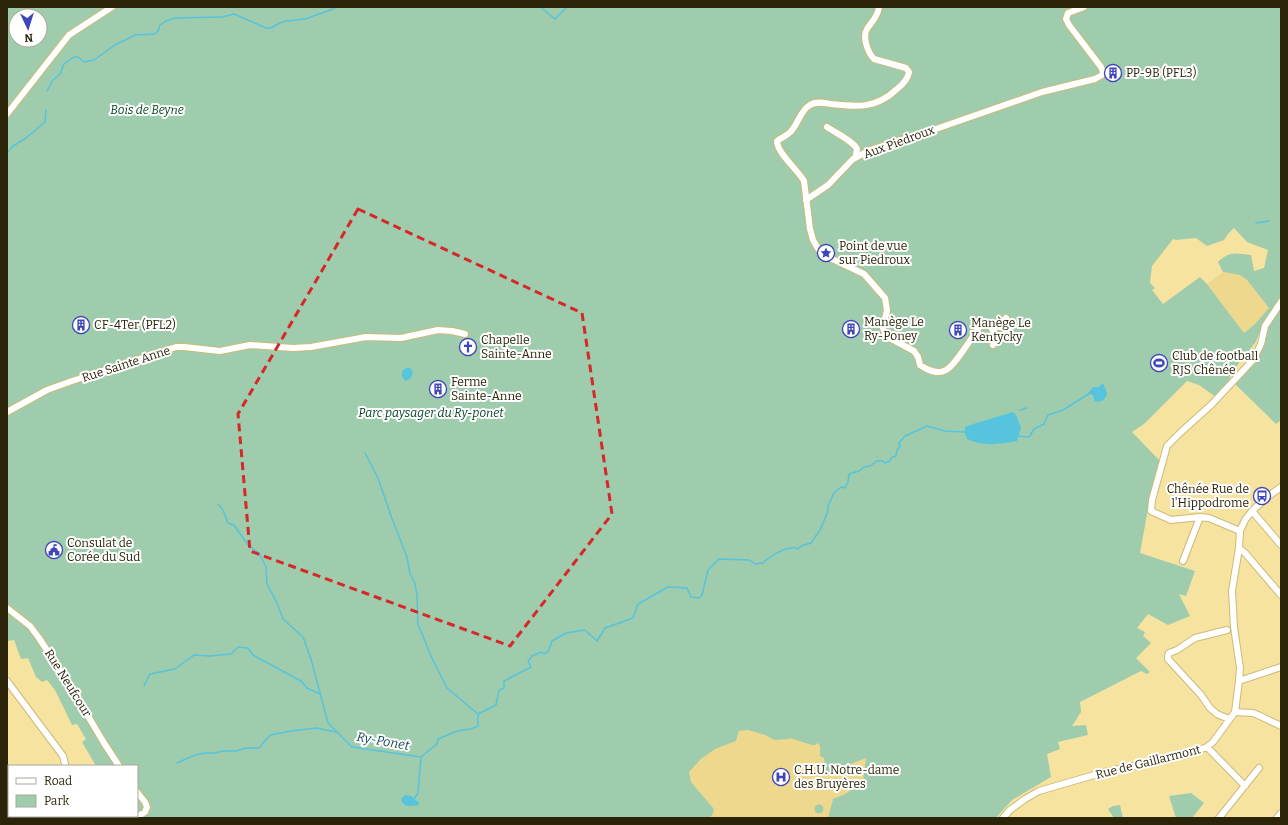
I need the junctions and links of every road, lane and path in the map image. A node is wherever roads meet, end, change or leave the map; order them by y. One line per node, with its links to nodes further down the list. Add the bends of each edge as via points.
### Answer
1 (112, 7): 4 (street, via 69,35)
2 (879, 7): 7 (street, via 875,21 866,30 870,55 874,59 906,68 909,74 892,94 871,105 814,103 805,108 793,130 777,143 804,181)
3 (1084, 7): 6 (street, Aux Piedroux, via 1068,13 1066,18 1101,67 1100,76 1042,92 870,150)
4 (7, 114)
5 (827, 127): 6 (street, via 852,142 857,149)
6 (857, 157): 7 (street, Aux Piedroux, via 828,185)
7 (806, 200): 10 (street, via 810,229 817,247 822,254 864,274 885,298 887,310 882,328 886,336 914,351 920,365 927,370 946,371 981,325)
8 (1281, 302): 17 (street, via 1265,326 1261,344 1253,360 1211,405 1167,446 1151,510 1171,520)
9 (1006, 318): 10 (street, via 1000,327)
10 (990, 326): 12 (street, via 996,339)
11 (465, 334): 13 (street, Rue Sainte Anne, via 438,330 401,338 366,337 293,348 250,345 220,351 176,347 47,390)
12 (993, 345)
13 (7, 412)
14 (1280, 490): 15 (street, Rue de Gaillarmont)
15 (1252, 511): 19 (street, Rue de Gaillarmont); 20 (street)
16 (1200, 517): 17 (street); 18 (street); 19 (street, via 1209,518)
17 (1189, 518): 18 (street)
18 (1196, 527): 22 (street)
19 (1240, 531): 21 (street, Rue de Gaillarmont)
20 (1281, 545)
21 (1239, 548): 23 (street); 28 (street, Rue de Gaillarmont, via 1232,596 1240,668)
22 (1183, 561)
23 (1281, 595)
24 (7, 608): 34 (street, Rue Neufcour, via 30,626 39,638)
25 (1227, 630): 30 (street, via 1195,638 1170,653 1168,659 1216,714)
26 (1281, 667): 28 (street)
27 (7, 681): 33 (street, via 63,756)
28 (1239, 681): 29 (street, Rue de Gaillarmont)
29 (1234, 712): 30 (street, Rue de Gaillarmont); 31 (street, via 1253,713)
30 (1229, 719): 32 (street, Rue de Gaillarmont)
31 (1281, 726)
32 (1207, 747): 36 (street); 40 (street, Rue de Gaillarmont, via 1039,791 1010,810)
33 (65, 764)
34 (118, 765)
35 (1259, 768): 36 (street)
36 (1245, 786): 41 (street)
37 (138, 793): 39 (street, via 147,807)
38 (1281, 813): 42 (street)
39 (138, 816)
40 (1003, 818)
41 (1219, 818)
42 (1277, 818)

